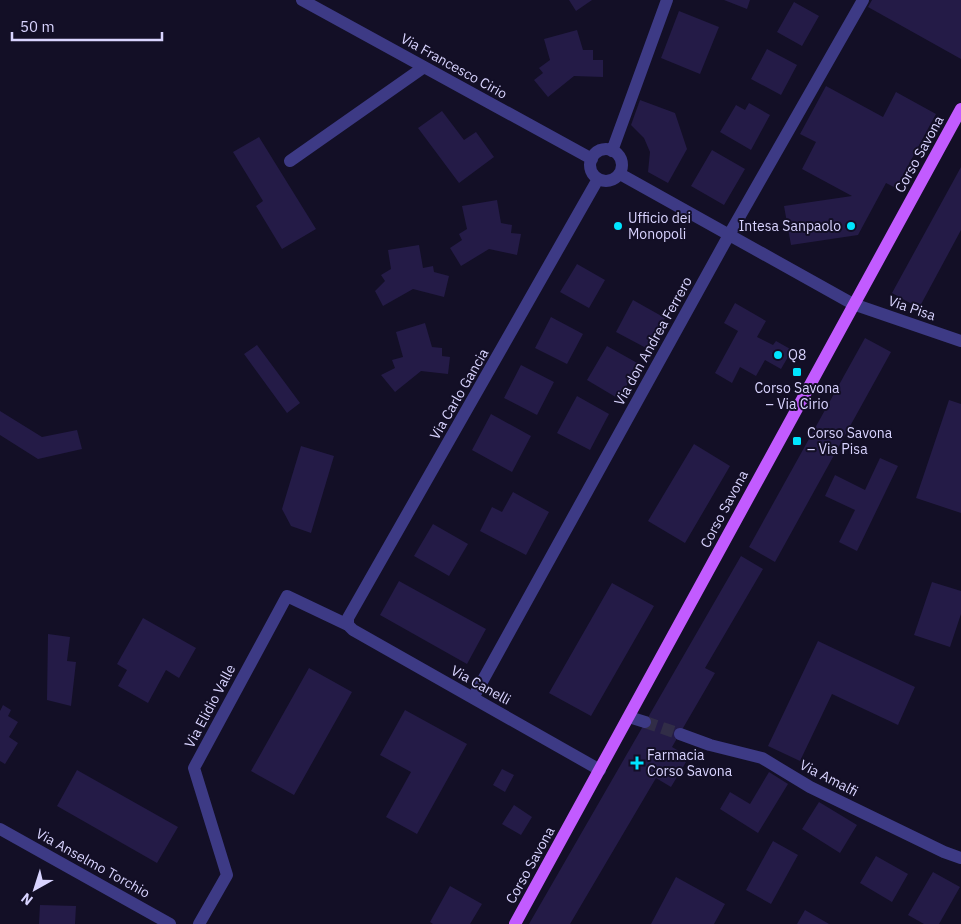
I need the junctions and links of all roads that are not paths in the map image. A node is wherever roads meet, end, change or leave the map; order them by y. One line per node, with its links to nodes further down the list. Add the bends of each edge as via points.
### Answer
1 (302, 0): 4 (street, Via Francesco Cirio)
2 (667, 0): 6 (street)
3 (863, 0): 11 (street, Via don Andrea Ferrero)
4 (424, 67): 7 (street, Via Francesco Cirio); 8 (street)
5 (961, 110): 12 (main road, Corso Savona)
6 (612, 150): 7 (street, via 598,152); 9 (street, via 621,160)
7 (592, 159): 10 (street, via 592,172)
8 (290, 161)
9 (620, 174): 10 (street, via 608,181); 11 (street)
10 (598, 179): 14 (street, Via Carlo Gancia, via 353,609)
11 (729, 235): 12 (street); 15 (street, Via don Andrea Ferrero)
12 (853, 304): 13 (street, Via Pisa); 16 (main road, Corso Savona)
13 (961, 341)
14 (348, 625): 15 (street, Via Canelli); 23 (street, Via Elidio Valle, via 287,596 194,768 227,875)
15 (472, 698): 19 (street, Via Canelli)
16 (629, 717): 17 (street); 19 (main road, Corso Savona)
17 (645, 722)
18 (680, 734): 21 (street, Via Amalfi, via 762,758 810,788)
19 (600, 770): 24 (main road, Corso Savona)
20 (0, 829): 22 (street, Via Anselmo Torchio)
21 (961, 858)
22 (170, 924)
23 (199, 924)
24 (515, 924)

